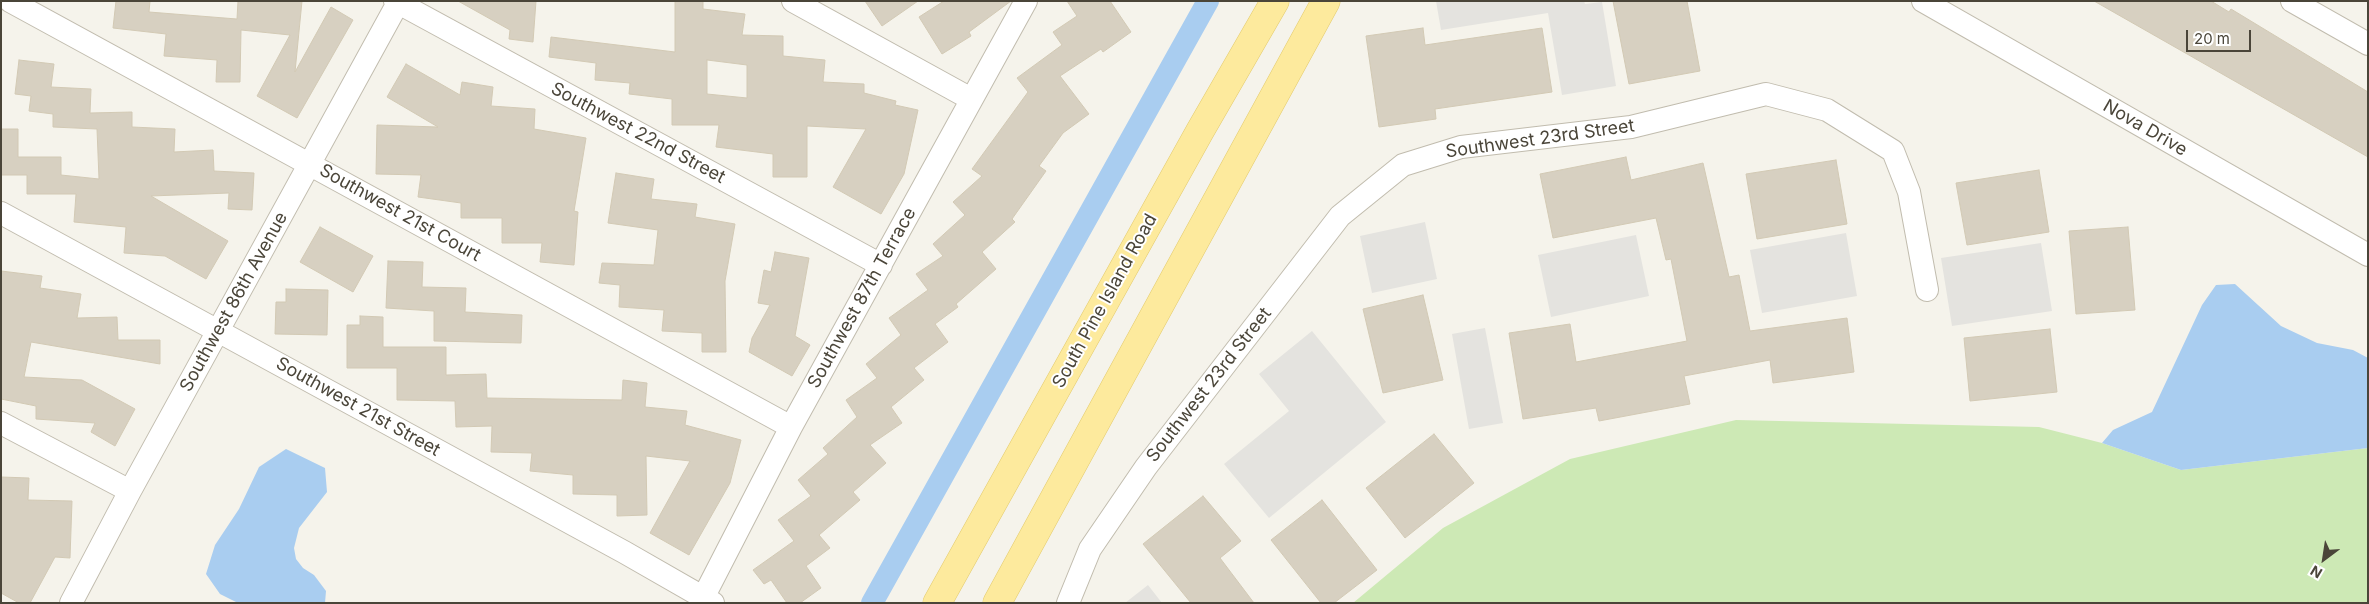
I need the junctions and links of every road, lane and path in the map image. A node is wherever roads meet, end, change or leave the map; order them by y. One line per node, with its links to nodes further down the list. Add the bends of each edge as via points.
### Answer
1 (10, 1): 11 (street, Southwest 21st Court)
2 (1026, 1): 10 (street, Southwest 87th Terrace)
3 (1275, 1): 22 (main road, South Pine Island Road)
4 (1326, 1): 23 (main road)
5 (1922, 1): 13 (street, Nova Drive)
6 (2292, 1): 9 (street)
7 (397, 2): 11 (street, Southwest 86th Avenue); 14 (street, Southwest 22nd Street)
8 (806, 4): 10 (street)
9 (2368, 44)
10 (971, 100): 14 (street, Southwest 87th Terrace)
11 (310, 164): 16 (street, Southwest 86th Avenue); 18 (street, Southwest 21st Court)
12 (1, 213): 16 (street, Southwest 21st Street)
13 (2368, 255)
14 (882, 265): 18 (street, Southwest 87th Terrace)
15 (1927, 290): 24 (street, Southwest 23rd Street, via 1909,192 1893,151 1827,110 1766,94 1631,127 1460,147 1403,165 1340,216 1146,467 1090,549)
16 (218, 330): 19 (street, Southwest 86th Avenue); 20 (street, Southwest 21st Street)
17 (1, 423): 19 (street)
18 (790, 427): 20 (street, Southwest 87th Terrace)
19 (130, 491): 21 (street, Southwest 86th Avenue)
20 (708, 600)
21 (71, 603)
22 (937, 603)
23 (997, 603)
24 (1068, 603)

